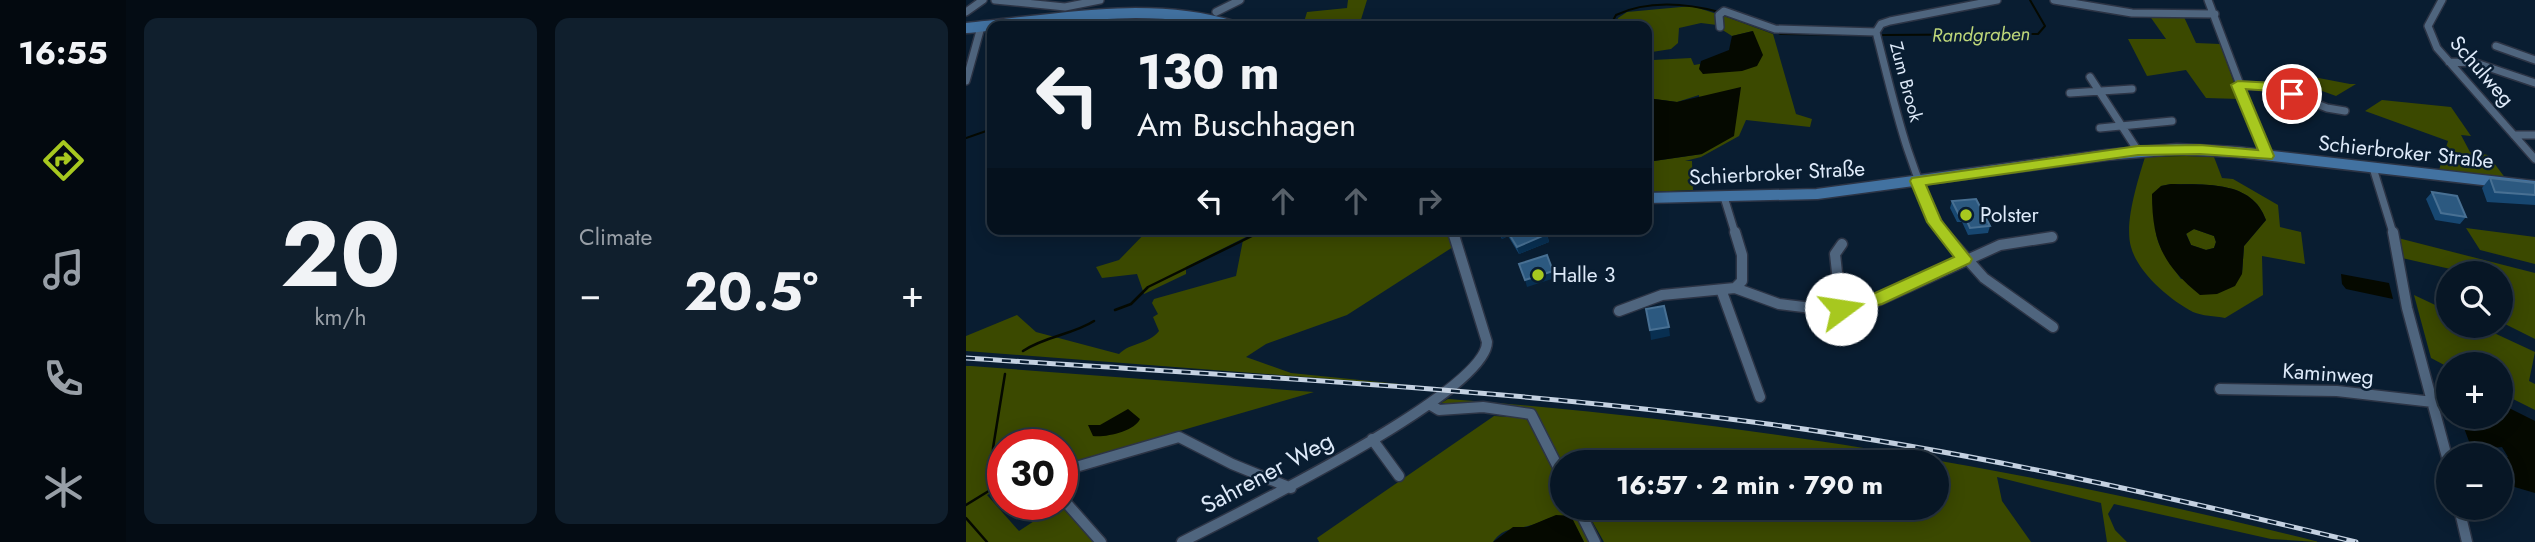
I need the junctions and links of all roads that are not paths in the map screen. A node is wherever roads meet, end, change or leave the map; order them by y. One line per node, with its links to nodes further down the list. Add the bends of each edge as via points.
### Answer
1 (983, 0): 13 (street)
2 (995, 0): 9 (street)
3 (1100, 0): 11 (street)
4 (1240, 0): 14 (street)
5 (1997, 0): 22 (street, Zum Brook, via 1890,21)
6 (2054, 0): 15 (street, via 2132,13)
7 (2208, 0): 15 (street)
8 (2442, 0): 25 (street, Schulweg, via 2428,27)
9 (1036, 2): 11 (street)
10 (1122, 2): 11 (main road)
11 (1068, 6): 16 (main road)
12 (1203, 7): 14 (main road)
13 (966, 12)
14 (1216, 12): 17 (main road)
15 (2216, 14): 29 (street)
16 (1006, 21)
17 (1227, 21)
18 (987, 26): 19 (main road)
19 (981, 27): 21 (main road); 27 (street)
20 (1720, 27): 22 (street, via 1721,13 1784,31)
21 (966, 28)
22 (1876, 32): 43 (street, Zum Brook)
23 (2496, 46): 24 (street)
24 (2535, 60)
25 (2449, 62): 28 (street, via 2476,63); 37 (street, Schulweg)
26 (2090, 77): 31 (street)
27 (966, 81)
28 (2535, 83)
29 (2238, 85): 33 (street, via 2274,87); 40 (street)
30 (2132, 89): 31 (street)
31 (2099, 91): 32 (street); 35 (street)
32 (2070, 93)
33 (2345, 111)
34 (2172, 121): 35 (street)
35 (2122, 126): 36 (street); 39 (street)
36 (2100, 128)
37 (2514, 135): 38 (street); 41 (street, Schulweg)
38 (2535, 135)
39 (2138, 151): 40 (main road, Schierbroker Straße, via 2200,149); 43 (main road, Schierbroker Straße)
40 (2267, 156): 42 (main road, Schierbroker Straße)
41 (2535, 159)
42 (2373, 168): 44 (main road, Schierbroker Straße); 58 (street, via 2389,216 2407,308)
43 (1917, 181): 45 (main road, Schierbroker Straße, via 1817,194); 50 (street, Zum Brook, via 1934,222)
44 (2535, 186)
45 (1724, 197): 46 (main road, Schierbroker Straße); 51 (street, via 1742,256 1742,281)
46 (1652, 198)
47 (1454, 235): 59 (street, Sahrener Weg, via 1488,342 1487,353 1473,372)
48 (2052, 237): 50 (street, via 2034,236)
49 (1842, 244): 53 (street, via 1835,254)
50 (1964, 259): 53 (street, via 1877,300); 55 (street, Zum Brook)
51 (1735, 288): 52 (street); 53 (street, via 1771,302 1815,310)
52 (1722, 292): 54 (street, via 1692,291 1639,300); 57 (street)
53 (1841, 309)
54 (1619, 311)
55 (2053, 327)
56 (2220, 389): 58 (street, Kaminweg, via 2337,391)
57 (1760, 397)
58 (2433, 402): 61 (street)
59 (1429, 404): 60 (street, Sahrener Weg); 62 (street, via 1439,410 1483,407 1531,414)
60 (1372, 439): 64 (street); 65 (street, Sahrener Weg)
61 (2443, 443)
62 (1550, 451)
63 (1078, 466): 65 (street, via 1179,437)
64 (1399, 476)
65 (1291, 488): 70 (street, Sahrener Weg)
66 (1078, 516): 69 (street)
67 (1584, 520): 71 (street)
68 (2462, 520): 72 (street)
69 (1101, 542)
70 (1182, 542)
71 (1595, 542)
72 (2467, 542)

